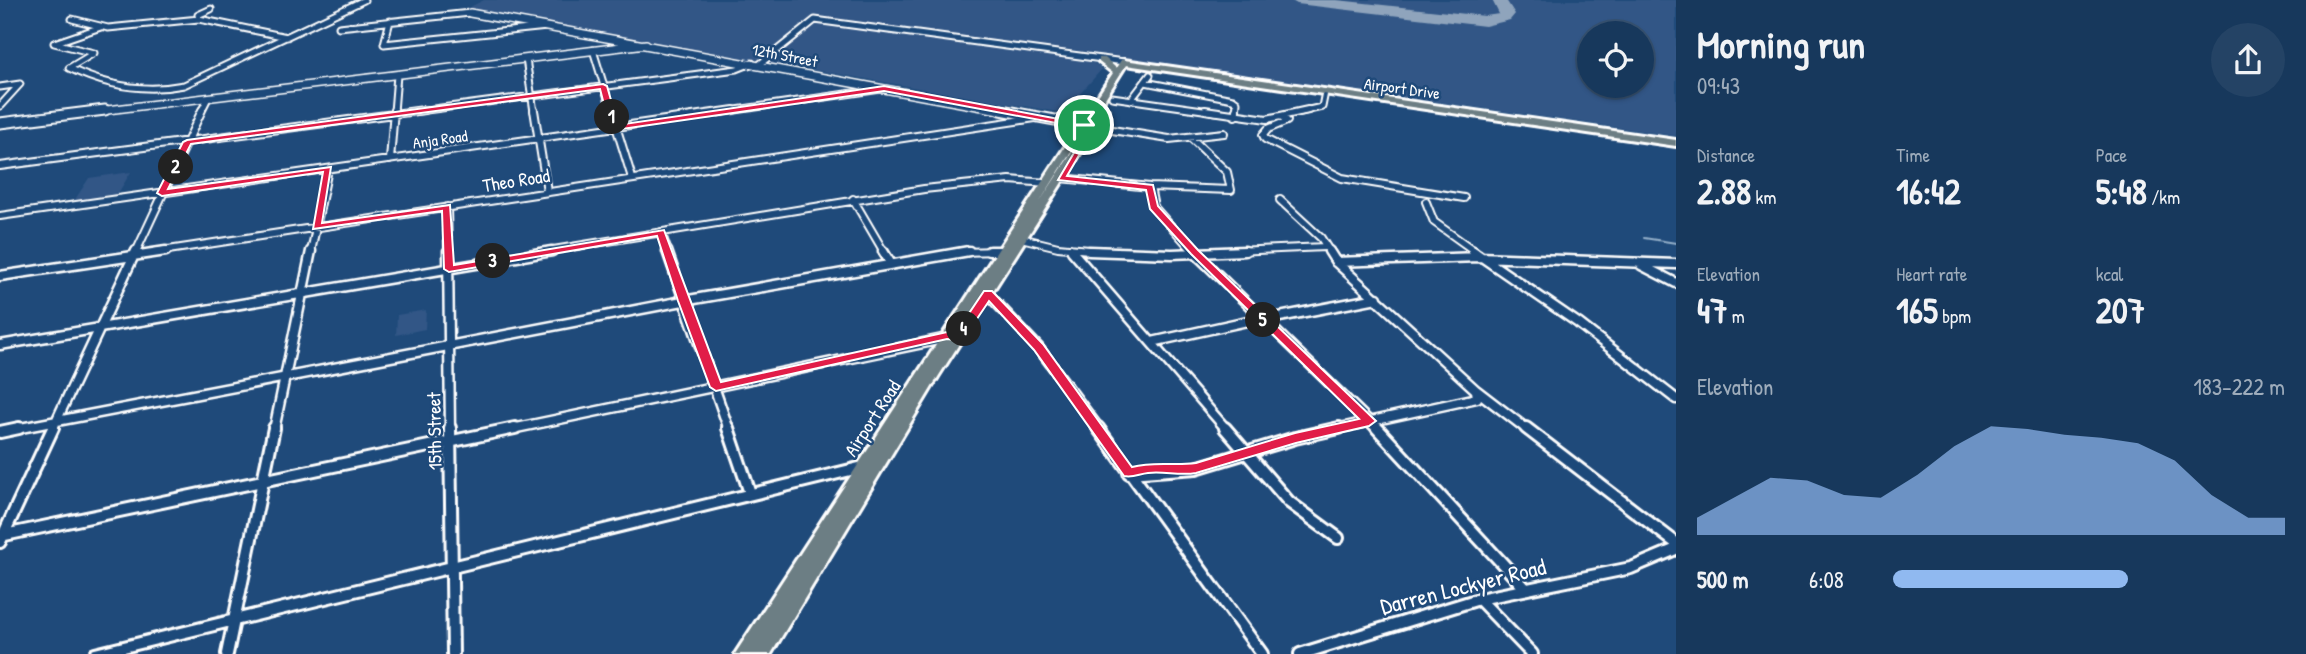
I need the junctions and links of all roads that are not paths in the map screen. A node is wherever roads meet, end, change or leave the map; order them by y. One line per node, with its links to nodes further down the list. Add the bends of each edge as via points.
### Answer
1 (364, 0): 10 (street)
2 (211, 9): 5 (street, via 198,15)
3 (470, 13): 6 (street); 9 (street, 12th Street)
4 (72, 19): 8 (street)
5 (199, 19): 8 (street); 10 (street)
6 (390, 21): 7 (street); 9 (street, via 384,44)
7 (339, 26)
8 (101, 27): 10 (street, via 54,43 94,53 69,68 132,89 184,85)
9 (547, 27): 11 (street, 12th Street)
10 (287, 37)
11 (646, 44): 12 (street); 15 (street, 12th Street)
12 (593, 50): 13 (street); 20 (street)
13 (526, 59): 17 (street); 25 (street)
14 (1102, 60): 15 (street, via 815,20); 16 (main road)
15 (756, 64): 20 (street); 23 (street, 12th Street)
16 (1127, 68): 24 (main road, Airport Drive, via 1157,67); 26 (main road, Airport Road); 36 (main road, Airport Road)
17 (397, 75): 27 (street); 31 (street)
18 (1150, 75): 19 (street)
19 (1145, 82): 22 (street); 28 (street)
20 (603, 86): 25 (street); 37 (street)
21 (0, 87): 29 (street, via 20,84)
22 (1175, 88): 30 (street, via 1180,92); 32 (street, via 1236,100)
23 (884, 89): 33 (street, 12th Street); 37 (street, Anja Road)
24 (1325, 92): 34 (street, via 1322,107); 42 (main road, Airport Drive)
25 (531, 96): 31 (street); 40 (street)
26 (1112, 97): 28 (street); 36 (main road, Airport Road)
27 (207, 100): 35 (street); 41 (street)
28 (1132, 100): 30 (street)
29 (0, 106)
30 (1177, 107): 32 (street)
31 (393, 114): 41 (street); 43 (street)
32 (1235, 116): 34 (street)
33 (1037, 117): 36 (street, 12th Street); 46 (street, Theo Road)
34 (1282, 117): 52 (street, via 1287,121 1268,129 1265,139 1342,178)
35 (0, 123)
36 (1089, 126): 39 (street, via 1142,136); 47 (main road, Airport Road); 48 (main road, Airport Road)
37 (615, 128): 40 (street, Anja Road); 46 (street)
38 (1224, 133): 39 (street)
39 (1191, 138): 49 (street, via 1227,172 1232,189)
40 (538, 139): 43 (street, Anja Road); 50 (street)
41 (187, 142): 44 (street); 51 (street)
42 (1676, 143)
43 (390, 160): 45 (street, Anja Road)
44 (0, 166)
45 (328, 169): 51 (street, Anja Road); 58 (street)
46 (632, 178): 50 (street, Theo Road)
47 (1061, 178): 49 (street); 60 (main road, Airport Road)
48 (1046, 183): 53 (street, via 1036,179 995,181); 63 (main road, Airport Road)
49 (1150, 187): 64 (street, via 1154,207)
50 (547, 191): 56 (street, Theo Road)
51 (162, 193): 57 (street, Anja Road); 65 (street)
52 (1464, 198)
53 (853, 199): 59 (street); 69 (street)
54 (1280, 200): 61 (street)
55 (1426, 202): 66 (street, via 1437,225)
56 (447, 207): 58 (street, Theo Road); 71 (street, 15th Street)
57 (0, 216)
58 (316, 227): 65 (street, Theo Road); 75 (street)
59 (661, 232): 71 (street); 77 (street)
60 (1021, 238): 62 (street); 74 (main road, Airport Road)
61 (1325, 247): 64 (street); 67 (street)
62 (1070, 248): 64 (street, via 1123,254); 81 (street)
63 (1001, 251): 69 (street, via 972,250); 80 (main road, Airport Road)
64 (1195, 252): 78 (street)
65 (135, 254): 72 (street, Theo Road); 79 (street)
66 (1479, 257): 67 (street); 68 (street); 87 (street, via 1578,323)
67 (1336, 262): 76 (street)
68 (1637, 263): 70 (street); 73 (street)
69 (891, 264): 77 (street)
70 (1676, 264)
71 (449, 269): 75 (street); 83 (street, 15th Street)
72 (0, 276)
73 (1676, 283)
74 (988, 293): 80 (main road, Airport Road); 94 (street, via 1038,347)
75 (304, 294): 79 (street); 84 (street)
76 (1377, 298): 78 (street); 86 (street)
77 (683, 301): 83 (street); 85 (street)
78 (1262, 319): 81 (street); 89 (street)
79 (101, 328): 82 (street); 88 (street)
80 (953, 337): 85 (street); 93 (main road, Airport Road); 109 (main road, Airport Road)
81 (1152, 342): 92 (street)
82 (0, 345)
83 (451, 345): 84 (street); 91 (street, 15th Street)
84 (286, 378): 88 (street); 95 (street)
85 (716, 387): 91 (street); 96 (street)
86 (1476, 390): 89 (street, via 1473,399); 99 (street)
87 (1676, 399)
88 (57, 421): 90 (street); 97 (street)
89 (1369, 421): 92 (street); 102 (street)
90 (0, 432)
91 (450, 439): 95 (street); 101 (street, 15th Street)
92 (1249, 453): 94 (street, via 1179,471 1150,467); 98 (street, via 1294,508)
93 (863, 467): 96 (street); 108 (main road, Airport Road)
94 (1129, 472): 110 (street)
95 (263, 482): 97 (street); 104 (street)
96 (750, 493): 101 (street)
97 (1, 538)
98 (1338, 538)
99 (1676, 543)
100 (1676, 549): 102 (street, Darren Lockyer Road, via 1631,568)
101 (451, 567): 104 (street); 107 (street, 15th Street)
102 (1525, 588): 103 (street, Darren Lockyer Road)
103 (1479, 599): 111 (street, Darren Lockyer Road); 112 (street)
104 (234, 620): 105 (street); 106 (street)
105 (95, 654)
106 (227, 654)
107 (453, 654)
108 (744, 654)
109 (761, 654)
110 (1262, 654)
111 (1300, 654)
112 (1532, 654)

